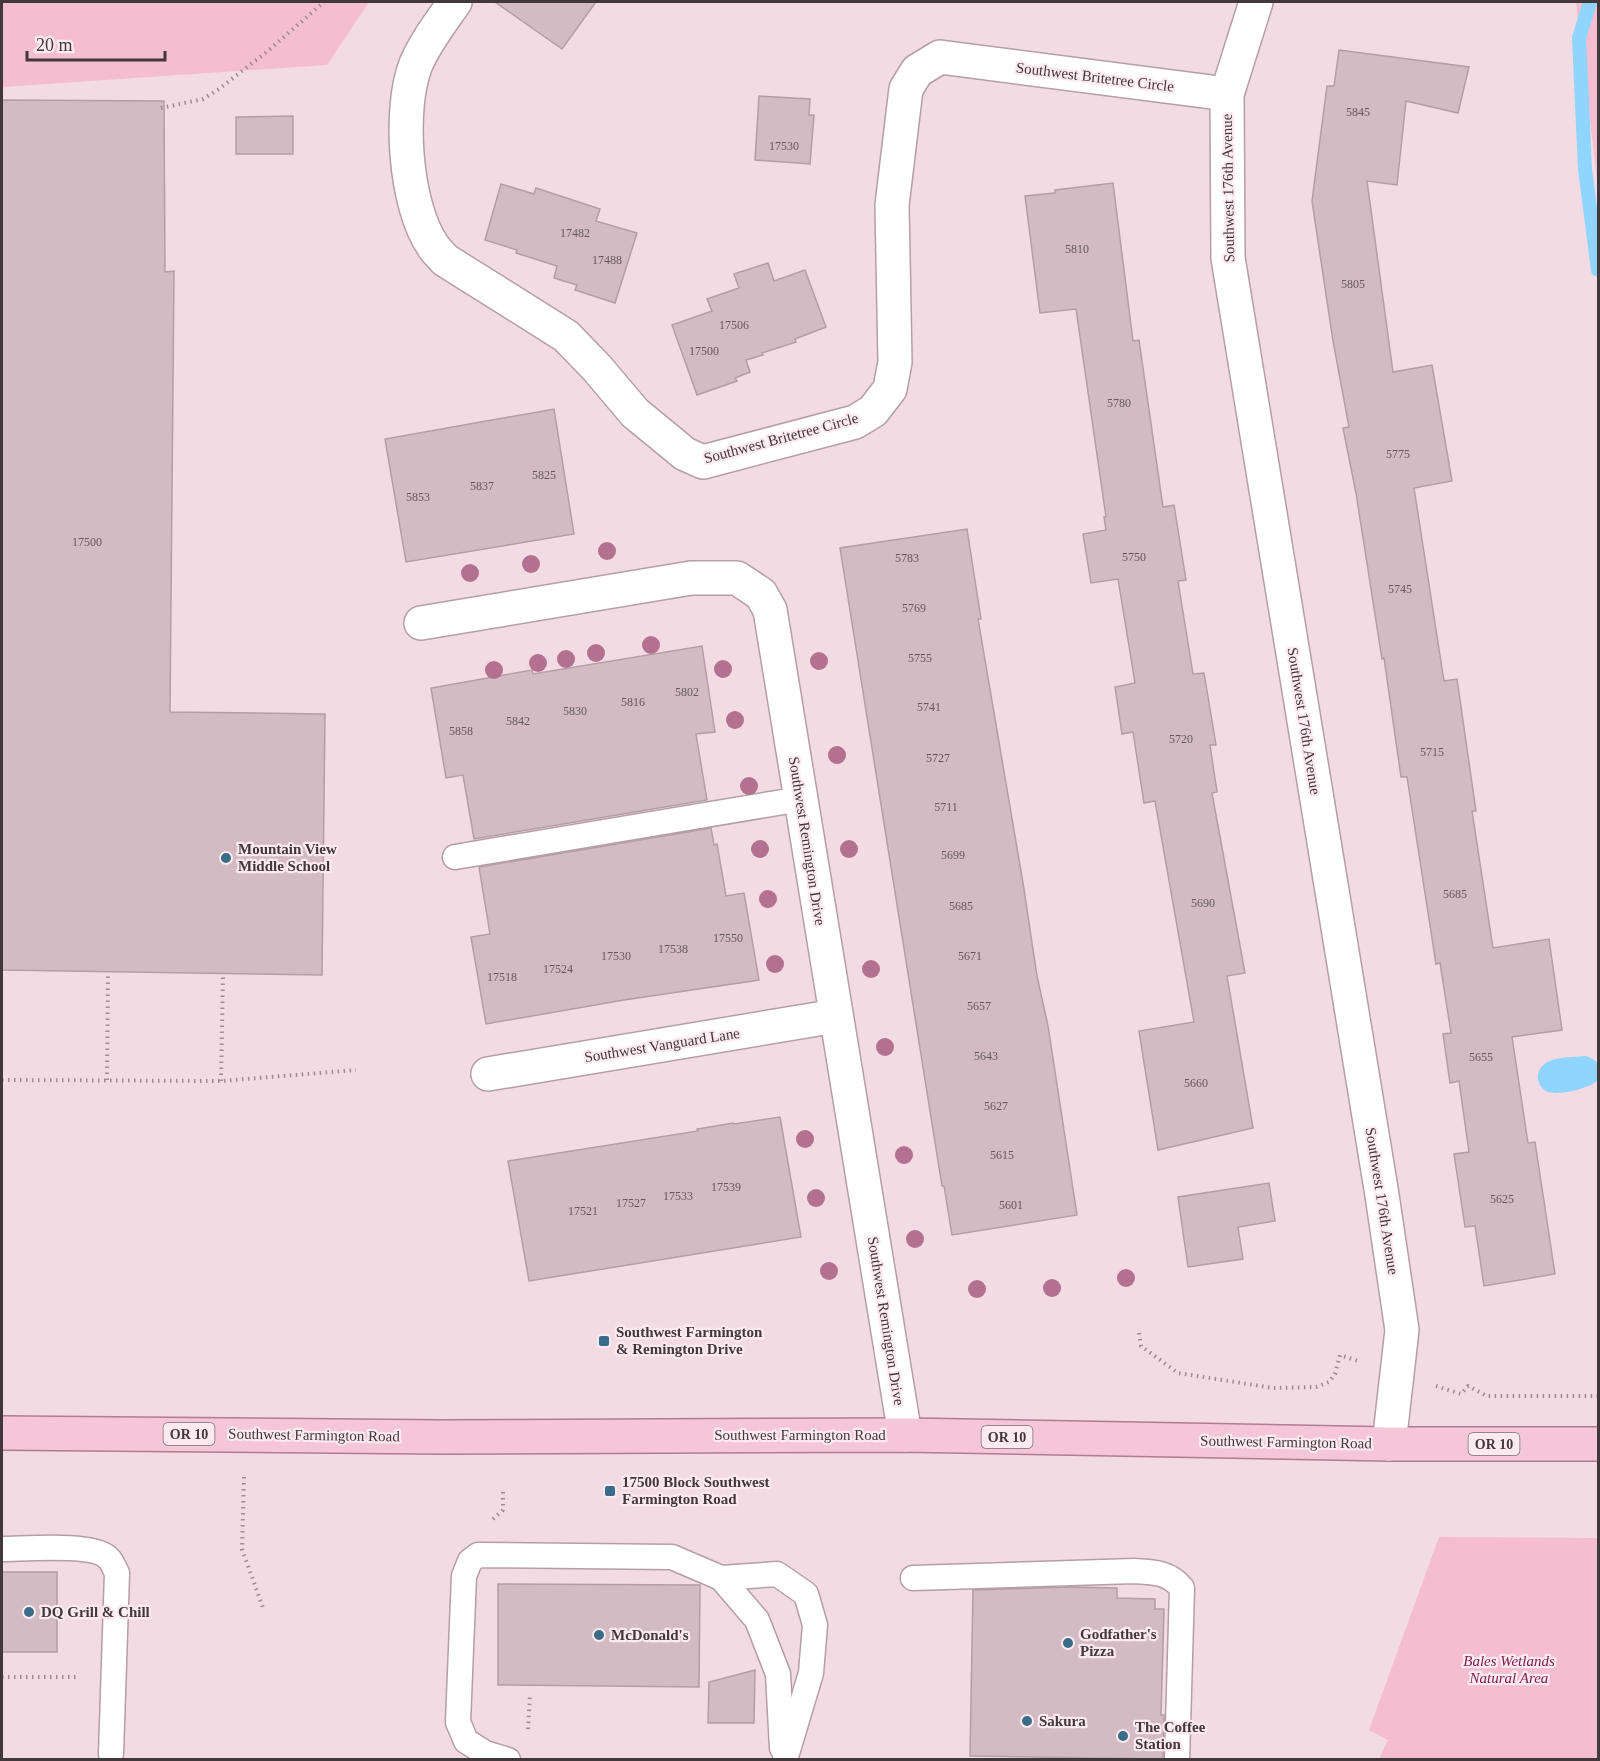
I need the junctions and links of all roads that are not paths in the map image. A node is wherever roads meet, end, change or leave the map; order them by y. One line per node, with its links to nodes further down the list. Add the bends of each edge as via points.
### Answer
1 (455, 2): 3 (street, Southwest Britetree Circle, via 429,39 407,94 405,126 413,193 432,245 445,260 566,336 635,413 685,454 703,462 855,422 873,411 890,388 895,362 892,205 906,89 917,71 940,57)
2 (1256, 2): 3 (street, Southwest 176th Avenue)
3 (1227, 94): 11 (street, Southwest 176th Avenue, via 1227,258 1402,1330)
4 (421, 623): 5 (street, Southwest Remington Drive, via 691,578 737,578 761,594 770,610)
5 (801, 799): 6 (lane); 7 (street, Southwest Remington Drive)
6 (455, 857)
7 (836, 1016): 8 (street, Southwest Vanguard Lane); 10 (street, Southwest Remington Drive)
8 (488, 1074)
9 (2, 1433): 10 (main road, Southwest Farmington Road / OR 10, via 441,1437)
10 (905, 1435): 11 (main road, Southwest Farmington Road / OR 10)
11 (1389, 1444): 12 (main road, Southwest Farmington Road / OR 10)
12 (1599, 1444)
13 (2, 1549): 16 (lane, via 96,1550 109,1557 117,1573)
14 (721, 1578): 17 (lane, via 672,1557 478,1555 470,1561 464,1576 458,1722 466,1741 485,1753); 18 (lane, via 757,1620 778,1674); 18 (lane, via 777,1574 806,1594 815,1625 811,1673)
15 (913, 1578): 19 (lane, via 1134,1571 1158,1572 1174,1578 1182,1588)
16 (111, 1754)
17 (508, 1760)
18 (784, 1760)
19 (1177, 1760)

